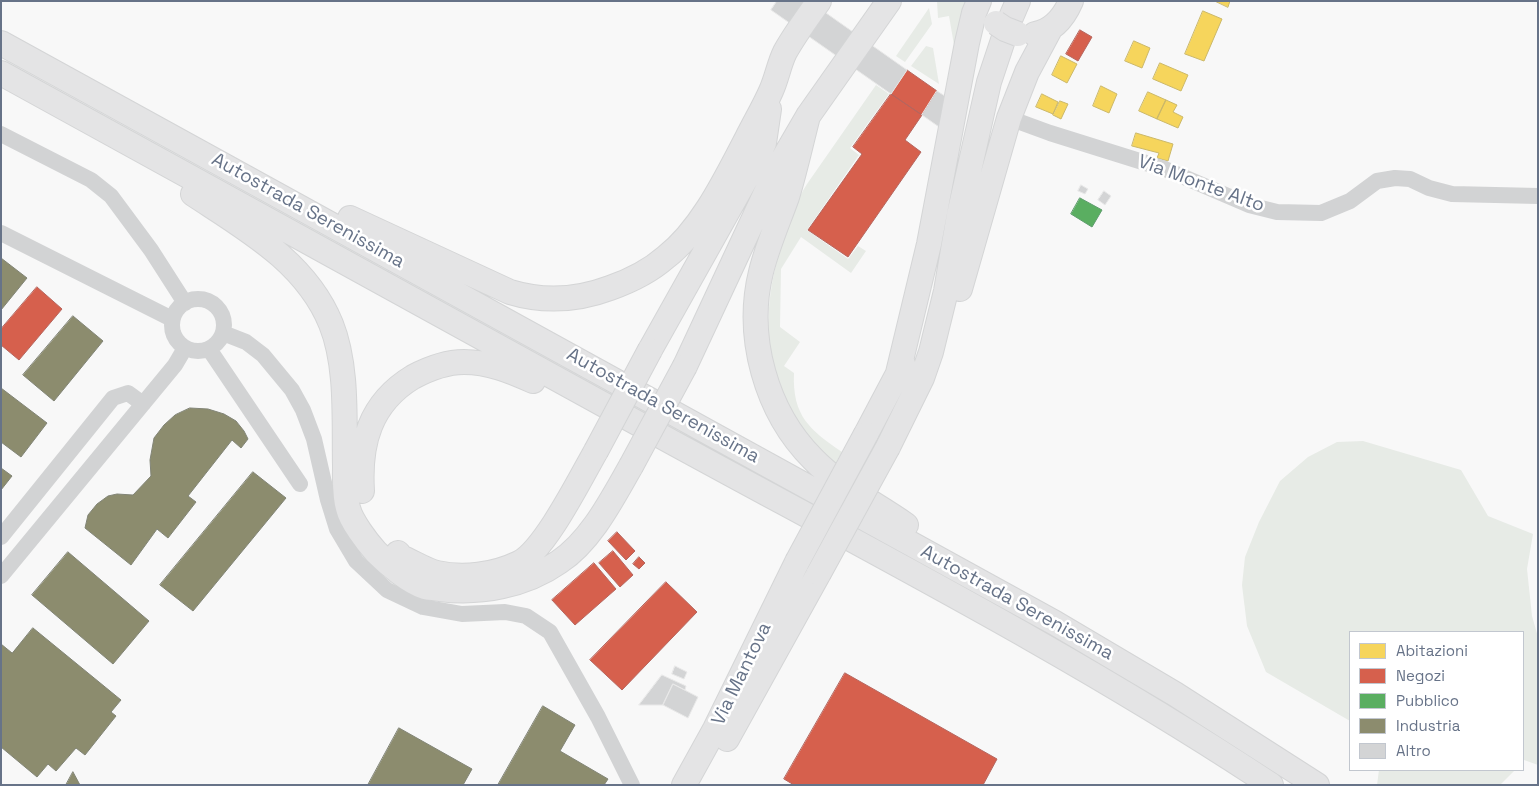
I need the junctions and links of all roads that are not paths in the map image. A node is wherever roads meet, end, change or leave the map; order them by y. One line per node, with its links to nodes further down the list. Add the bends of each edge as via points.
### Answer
1 (819, 1): 10 (highway, via 784,53)
2 (888, 1): 12 (highway)
3 (979, 1): 24 (highway, via 967,43 920,286)
4 (984, 1): 7 (highway, bridge, via 989,14 1005,29 1018,34 1038,34)
5 (1018, 1): 17 (highway, via 989,82)
6 (1071, 1): 7 (highway, via 1063,16)
7 (1050, 29): 13 (highway, via 1030,66)
8 (1, 43): 15 (highway, Autostrada Serenissima)
9 (1, 73): 11 (highway, Autostrada Serenissima)
10 (772, 90): 15 (highway, via 729,172 685,238 667,257 644,273 623,284 582,296 545,299 510,292); 27 (highway, bridge, via 759,154 650,350 596,451 571,496 541,542 520,563 495,571 467,577 436,573 402,558 377,532 362,500 360,469 363,449 377,411 407,381 440,366 463,362 507,370)
11 (37, 92): 12 (highway, bridge, via 246,229 277,252 302,277 331,324 338,350 342,373 348,508 365,540 391,567 424,587 460,591 505,586 560,562 581,543 605,512 685,366 776,171); 27 (highway, Autostrada Serenissima)
12 (808, 116): 31 (highway, via 787,196 761,273 757,298 756,332 768,386 798,441 831,476)
13 (1009, 118): 16 (street, Via Monte Alto, via 1165,169 1250,205 1277,212 1321,214 1350,202 1378,181 1395,178 1410,179 1452,194); 25 (highway, via 951,320)
14 (1, 134): 19 (street, via 91,180 111,196)
15 (192, 147): 31 (highway, Autostrada Serenissima)
16 (1538, 196)
17 (959, 215): 24 (highway, via 922,323); 25 (highway, via 946,292)
18 (1, 233): 20 (street)
19 (185, 302): 20 (street); 21 (street, via 202,299 211,302 223,315)
20 (172, 319): 22 (street, via 174,336)
21 (223, 333): 23 (street); 32 (street, via 246,342 263,355 296,397 314,439 337,529 356,560 387,590 423,607 462,614 505,612 526,616 550,632)
22 (185, 348): 23 (street); 26 (street)
23 (209, 349): 28 (street)
24 (897, 377): 33 (highway, Via Mantova, bridge, via 797,562 719,722)
25 (922, 378): 34 (highway, Via Mantova, bridge, via 888,447)
26 (143, 404): 29 (street, via 128,393 113,398); 30 (street)
27 (666, 440): 35 (highway, Autostrada Serenissima, via 977,608 1116,688)
28 (300, 484)
29 (1, 537)
30 (1, 576)
31 (1003, 594): 36 (highway, Autostrada Serenissima, via 1176,694)
32 (632, 785)
33 (684, 785)
34 (702, 785)
35 (1271, 785)
36 (1317, 785)

